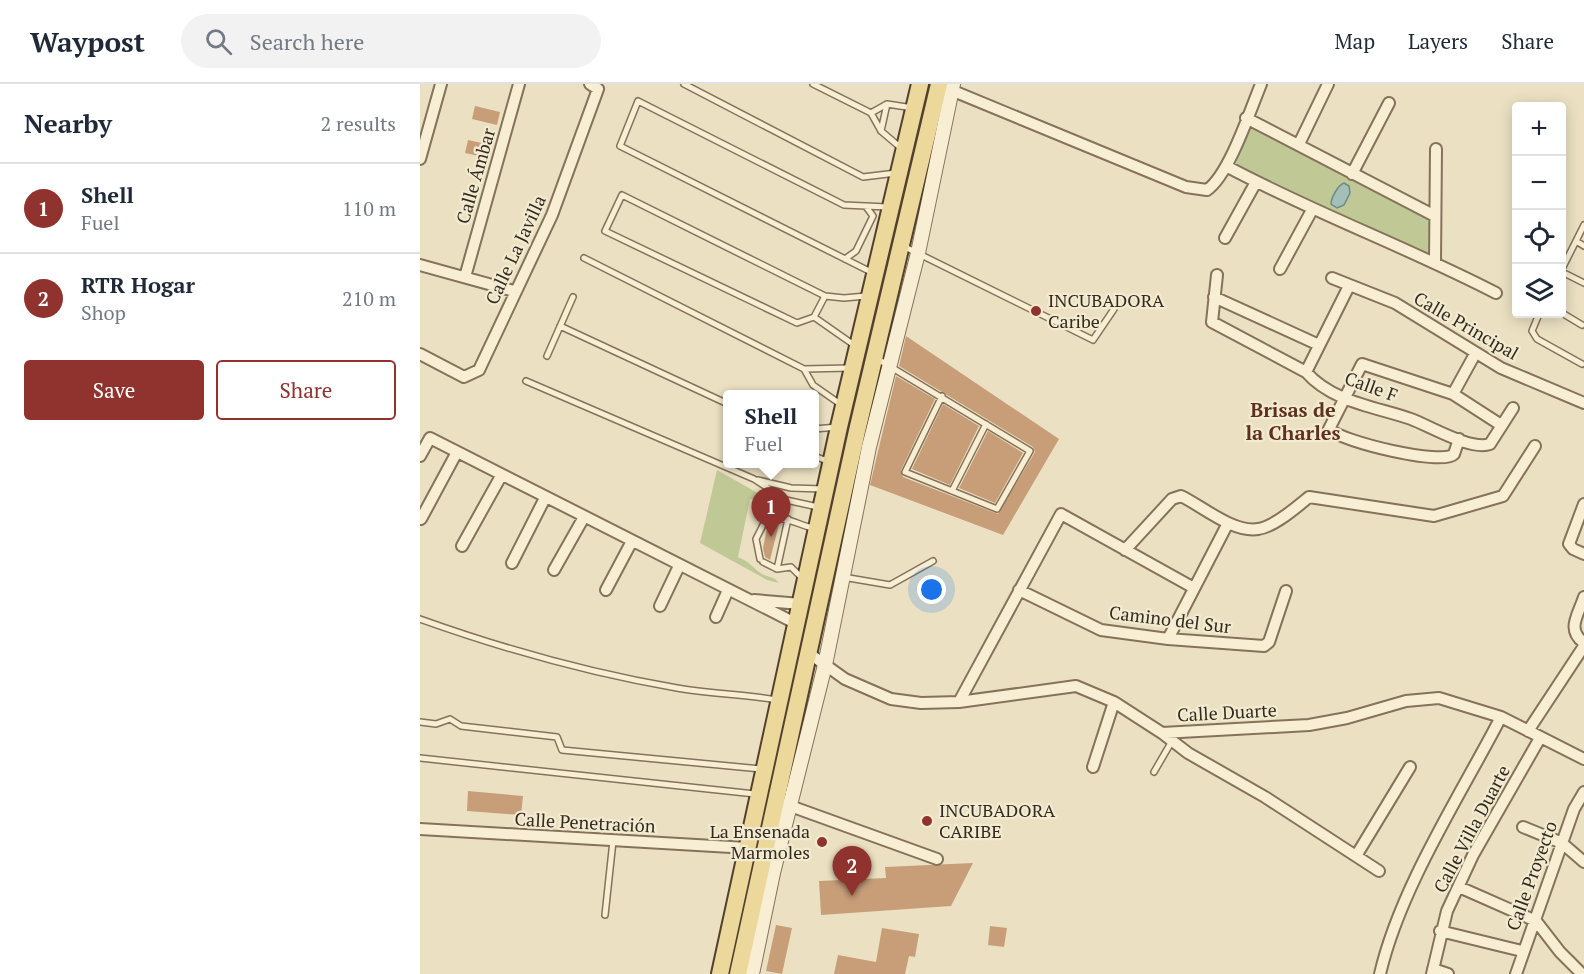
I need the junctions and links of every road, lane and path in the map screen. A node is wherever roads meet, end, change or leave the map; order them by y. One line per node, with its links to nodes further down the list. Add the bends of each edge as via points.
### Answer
1 (441, 84): 19 (street)
2 (519, 84): 43 (street, Calle Ámbar)
3 (590, 84): 47 (street, Calle La Javilla, via 598,89 567,177)
4 (684, 84): 21 (lane, via 863,177)
5 (813, 84): 13 (lane)
6 (920, 84): 12 (main road)
7 (1261, 84): 14 (street)
8 (1328, 84): 16 (street)
9 (946, 86): 20 (street, via 1186,187 1207,190 1216,184); 31 (main road); 33 (street)
10 (1389, 103): 22 (street)
11 (887, 104): 12 (lane); 13 (lane); 15 (lane)
12 (914, 109): 18 (main road)
13 (871, 113): 15 (lane)
14 (1246, 118): 16 (street); 20 (street)
15 (881, 131): 18 (lane)
16 (1299, 144): 22 (street)
17 (1436, 149): 27 (street)
18 (905, 151): 21 (main road)
19 (420, 159)
20 (1226, 166): 23 (street)
21 (900, 172): 24 (main road)
22 (1352, 174): 27 (street)
23 (1256, 182): 26 (street); 29 (street)
24 (892, 207): 25 (lane); 41 (main road)
25 (867, 208): 35 (lane, via 873,216 856,251); 35 (lane, via 844,206 638,101 620,146)
26 (1312, 210): 36 (street); 39 (street)
27 (1435, 216): 36 (street)
28 (1584, 225): 30 (lane)
29 (1225, 238)
30 (1576, 242): 32 (lane); 37 (lane)
31 (902, 245): 33 (lane); 64 (main road)
32 (1584, 246)
33 (918, 253): 53 (lane, via 1093,340); 64 (street)
34 (584, 258): 67 (lane)
35 (845, 259): 41 (lane)
36 (1436, 262): 48 (street)
37 (1565, 264)
38 (420, 265): 43 (street)
39 (1280, 269)
40 (1566, 272): 45 (lane)
41 (876, 275): 49 (main road)
42 (1217, 275): 52 (street)
43 (465, 277): 47 (street)
44 (1332, 278): 46 (street, Calle Principal)
45 (1584, 283)
46 (1349, 286): 59 (street); 62 (street, Calle Principal, via 1395,303)
47 (514, 291): 61 (street, Calle La Javilla, via 478,370 472,375 464,377)
48 (1496, 293)
49 (870, 295): 50 (lane); 60 (main road)
50 (825, 296): 55 (lane); 55 (lane, via 622,195 605,231 797,323)
51 (573, 297): 58 (lane)
52 (1214, 297): 59 (street); 68 (street, Calle F, via 1211,321)
53 (1114, 309)
54 (1566, 315): 57 (lane)
55 (814, 317): 60 (lane)
56 (1537, 318): 65 (lane, via 1532,331 1537,339)
57 (1582, 325)
58 (560, 326): 63 (lane); 73 (lane)
59 (1319, 345): 68 (street)
60 (858, 348): 66 (main road)
61 (420, 354)
62 (1475, 354): 70 (street); 74 (street, Calle Principal)
63 (546, 356)
64 (882, 361): 71 (lane); 120 (street); 136 (main road)
65 (1582, 364)
66 (853, 368): 67 (lane); 75 (main road)
67 (804, 369): 75 (lane, via 813,385)
68 (1306, 372): 72 (street, Calle F)
69 (526, 381): 89 (lane)
70 (1453, 394): 72 (street, via 1361,364); 78 (street)
71 (942, 396): 77 (lane); 94 (lane, via 905,472)
72 (1344, 397): 83 (street, Calle F); 83 (street, via 1329,429 1353,441 1412,455 1445,458 1454,453)
73 (723, 402)
74 (1584, 403)
75 (844, 406): 79 (main road)
76 (1514, 408): 78 (street, Calle F)
77 (986, 423): 94 (lane); 94 (lane, via 1030,451 997,509)
78 (1501, 425): 83 (street, Calle F, via 1490,444)
79 (839, 427): 80 (lane); 88 (main road)
80 (819, 429)
81 (420, 432): 82 (street)
82 (430, 438): 85 (street); 86 (street)
83 (1459, 439)
84 (1535, 446): 101 (street, via 1503,496 1434,516 1309,497 1285,516 1257,529)
85 (457, 452): 91 (street); 99 (street)
86 (420, 456)
87 (819, 458): 88 (lane)
88 (832, 463): 93 (main road)
89 (723, 466)
90 (728, 468): 92 (lane)
91 (501, 476): 95 (street); 110 (street)
92 (754, 479): 93 (lane, via 791,488); 97 (lane, via 786,500)
93 (826, 489): 97 (main road)
94 (952, 491)
95 (545, 498): 98 (street); 116 (street)
96 (1584, 504): 113 (street, via 1569,544)
97 (822, 508): 102 (main road)
98 (584, 517): 107 (street); 119 (street)
99 (421, 519)
100 (788, 519): 102 (lane); 104 (lane); 105 (lane, via 772,520)
101 (1228, 523): 111 (street, via 1181,496 1172,499); 122 (street)
102 (818, 528): 121 (main road)
103 (777, 532): 104 (lane)
104 (784, 534): 109 (lane)
105 (756, 539): 106 (lane); 118 (lane, via 762,560)
106 (764, 541)
107 (632, 542): 117 (street); 123 (street)
108 (774, 543): 109 (lane)
109 (782, 544): 114 (lane)
110 (462, 546)
111 (1125, 550): 122 (street); 125 (street, via 1061,514)
112 (772, 554): 114 (lane)
113 (1584, 554)
114 (780, 555): 118 (lane)
115 (933, 561): 120 (lane, via 890,585)
116 (512, 563)
117 (679, 566): 124 (street); 130 (street)
118 (777, 569): 121 (lane, via 791,567)
119 (554, 570)
120 (841, 576): 137 (street)
121 (806, 582): 129 (main road)
122 (1194, 588): 134 (street)
123 (606, 590)
124 (728, 590): 128 (street); 131 (street)
125 (1019, 590): 134 (street, Camino del Sur, via 1101,630); 139 (street)
126 (1286, 591): 134 (street, Camino del Sur, via 1267,645)
127 (1584, 597): 135 (street, via 1573,631)
128 (745, 599): 129 (street); 133 (street)
129 (801, 604): 133 (main road)
130 (660, 606)
131 (716, 617)
132 (420, 619): 138 (lane, via 502,647 602,673 680,689)
133 (797, 624): 138 (main road)
134 (1168, 639)
135 (1584, 644): 143 (street)
136 (810, 654): 137 (street, Calle Duarte); 155 (main road)
137 (825, 665): 139 (street, Calle Duarte, via 845,679 891,699 921,704); 155 (street)
138 (780, 700): 151 (main road)
139 (959, 702): 140 (street, Calle Duarte, via 1076,686)
140 (1114, 702): 144 (street, Calle Duarte); 149 (street)
141 (1501, 717): 143 (street, Calle Duarte); 144 (street, Calle Duarte, via 1439,698 1406,700 1309,725); 174 (street, via 1424,863 1385,953)
142 (420, 722): 151 (lane, via 436,724 450,719 461,726 557,737 562,750)
143 (1528, 730): 145 (street, Calle Duarte)
144 (1162, 733): 146 (street)
145 (1540, 738): 148 (street, Calle Duarte); 165 (street, Calle Villa Duarte)
146 (1172, 741): 152 (lane); 161 (street)
147 (420, 758): 154 (lane)
148 (1584, 759)
149 (1093, 767)
150 (1410, 767): 161 (street)
151 (766, 770): 154 (main road)
152 (1154, 772)
153 (1584, 792): 159 (street, Calle Proyecto)
154 (760, 795): 160 (main road)
155 (784, 804): 162 (street); 172 (main road); 173 (street)
156 (1523, 827): 159 (street)
157 (420, 829): 158 (street, Calle Penetración)
158 (613, 841): 160 (street, Calle Penetración); 166 (lane)
159 (1562, 843): 163 (street); 167 (street, Calle Proyecto)
160 (748, 848): 171 (main road)
161 (1356, 856): 164 (street)
162 (938, 859)
163 (1584, 862)
164 (1379, 871)
165 (1459, 887): 167 (street); 168 (street, Calle Villa Duarte)
166 (605, 915)
167 (1536, 921): 169 (street, Calle Proyecto); 177 (street)
168 (1440, 931): 169 (street); 170 (street, Calle Villa Duarte)
169 (1522, 951): 176 (street, Calle Proyecto)
170 (1433, 972): 175 (street)
171 (720, 974)
172 (738, 974)
173 (752, 974)
174 (1380, 974)
175 (1448, 974)
176 (1516, 974)
177 (1582, 974)

